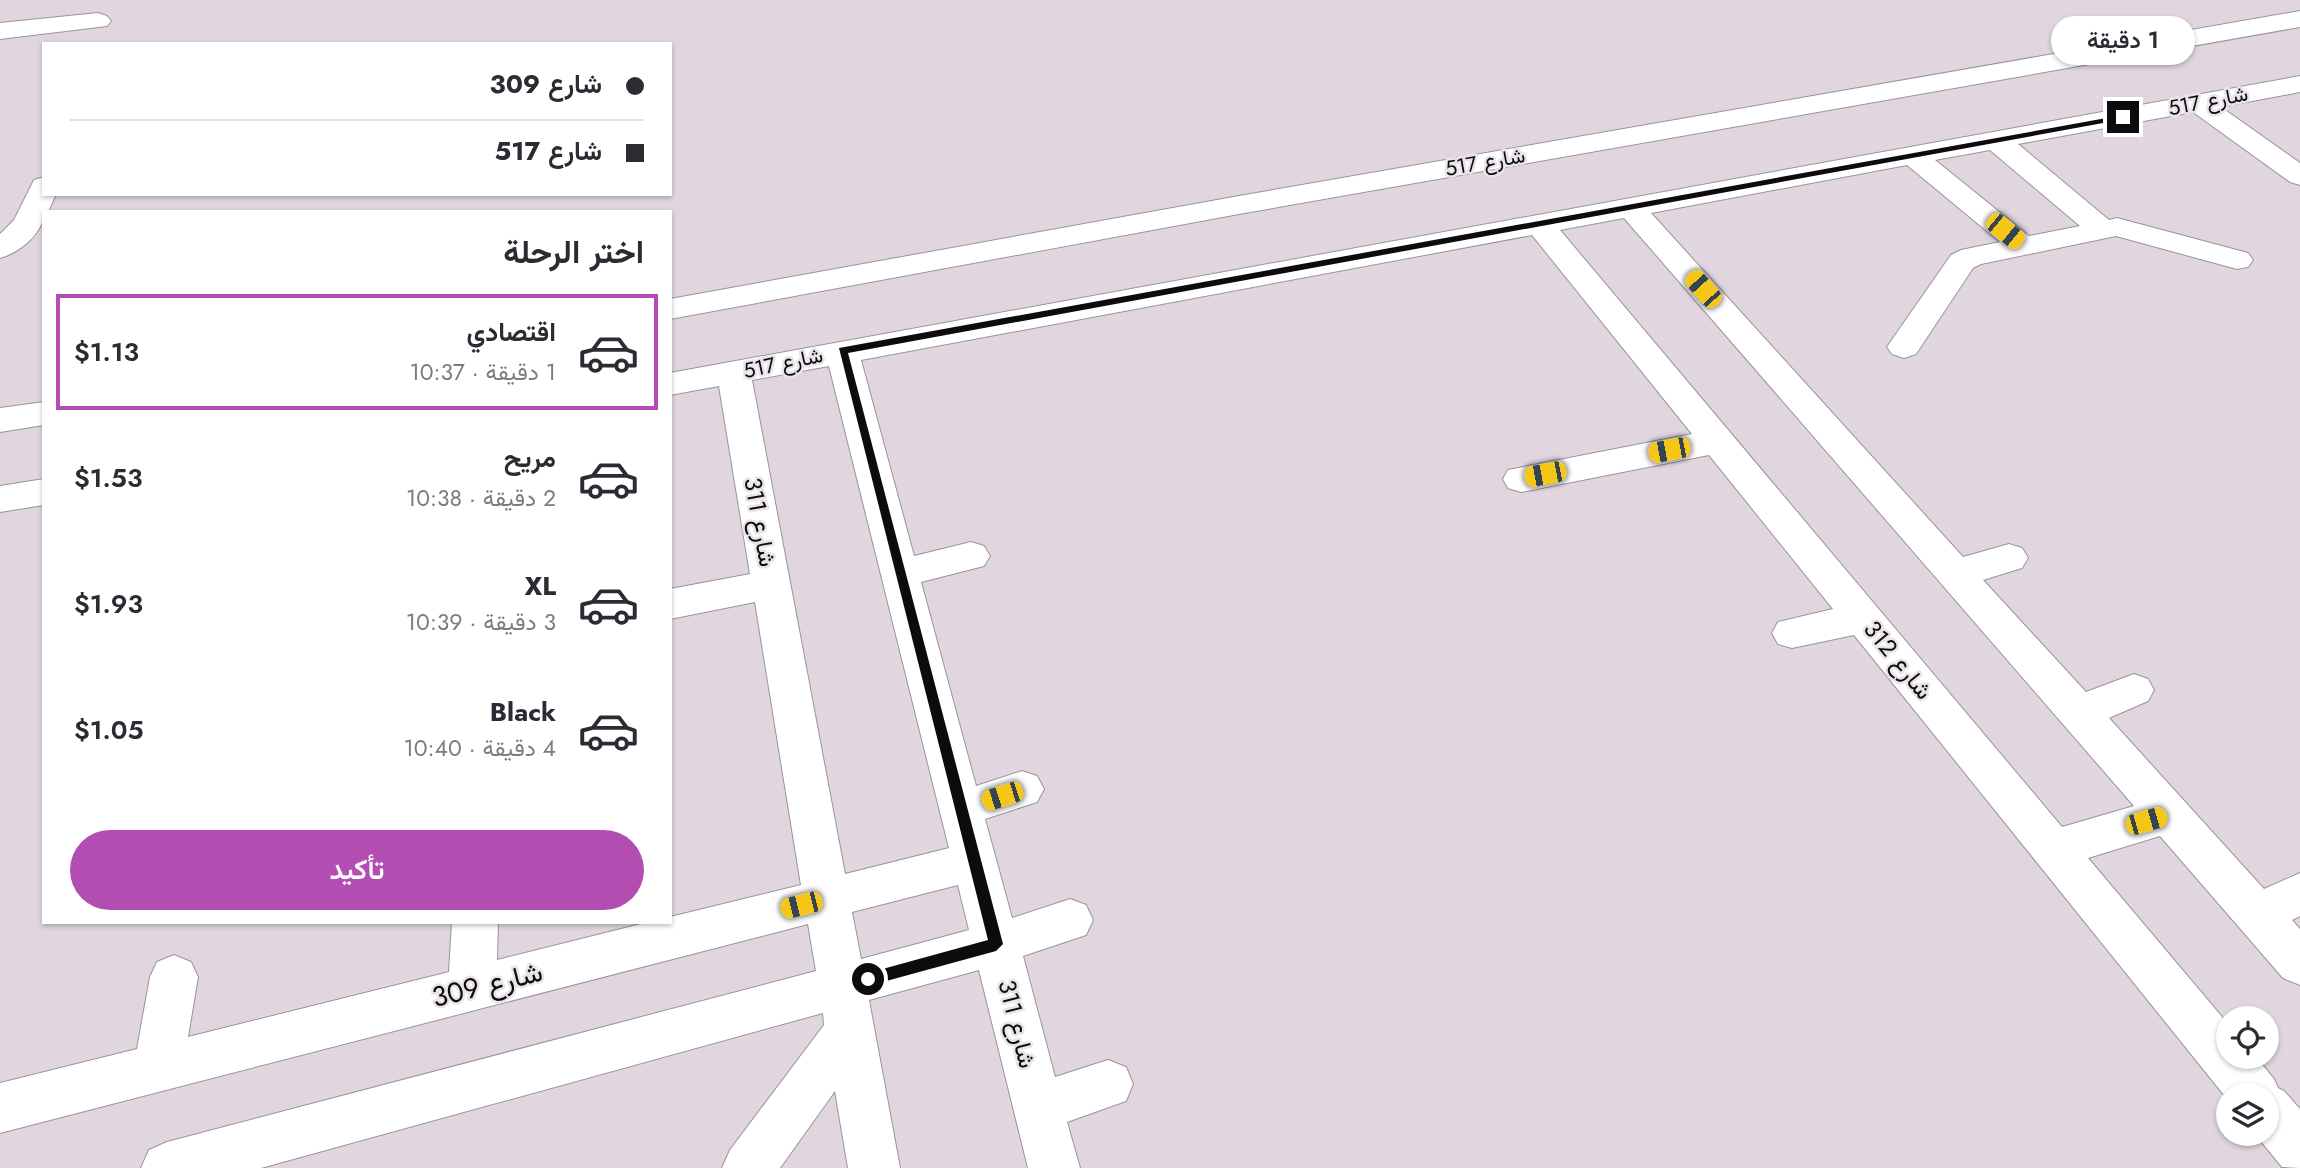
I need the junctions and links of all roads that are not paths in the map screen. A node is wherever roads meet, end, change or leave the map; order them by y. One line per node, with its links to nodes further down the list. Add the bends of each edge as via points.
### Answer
1 (2300, 19): 17 (street, شارع 517)
2 (98, 21): 3 (street)
3 (0, 31)
4 (2287, 87): 5 (street, شارع 517); 6 (street)
5 (2198, 103): 7 (street, شارع 517); 9 (street)
6 (2300, 106)
7 (1997, 141): 8 (street, شارع 517); 13 (street)
8 (1913, 156): 11 (street, شارع 517); 14 (street)
9 (2300, 176)
10 (42, 192): 15 (street, via 34,216)
11 (1631, 208): 12 (street, شارع 517); 31 (street)
12 (1541, 225): 19 (street, شارع 517); 24 (street, شارع 312)
13 (2102, 229): 14 (street); 16 (street, via 2132,229)
14 (2023, 246): 18 (street, via 1962,262)
15 (0, 249)
16 (2236, 260)
17 (672, 309)
18 (1904, 347)
19 (842, 351): 20 (street, شارع 517); 30 (street, شارع 311)
20 (734, 373): 21 (street, شارع 517); 32 (street, شارع 311)
21 (672, 384)
22 (42, 413): 23 (street)
23 (0, 420)
24 (1718, 441): 25 (street); 34 (street, شارع 312)
25 (1521, 479)
26 (42, 492): 27 (street)
27 (0, 499)
28 (971, 556): 30 (street)
29 (2009, 558): 31 (street)
30 (900, 573): 39 (street, شارع 311)
31 (1955, 574): 37 (street)
32 (771, 585): 33 (street); 44 (street, شارع 311)
33 (672, 604)
34 (1864, 618): 35 (street); 41 (street, شارع 312)
35 (1792, 633)
36 (2134, 691): 37 (street)
37 (2079, 713): 40 (street)
38 (1022, 789): 39 (street)
39 (961, 809): 42 (street, شارع 311)
40 (2169, 815): 41 (street); 45 (street)
41 (2053, 849): 54 (street, شارع 312)
42 (975, 861): 44 (street, شارع 309); 48 (street, شارع 311)
43 (2300, 893): 45 (street)
44 (826, 898): 51 (street, شارع 309); 52 (street, شارع 311)
45 (2257, 915): 49 (street)
46 (1070, 920): 48 (street)
47 (475, 924): 51 (street)
48 (996, 944): 52 (street); 56 (street, شارع 311)
49 (2300, 963)
50 (174, 976): 53 (street)
51 (472, 989): 53 (street, شارع 309)
52 (846, 1008): 60 (street); 61 (street); 62 (street, شارع 311)
53 (158, 1068): 57 (street, شارع 309)
54 (2245, 1083)
55 (1108, 1084): 56 (street)
56 (1038, 1107): 63 (street, شارع 311)
57 (0, 1108)
58 (2279, 1124): 59 (street)
59 (2300, 1149)
60 (167, 1168)
61 (748, 1168)
62 (874, 1168)
63 (1054, 1168)

